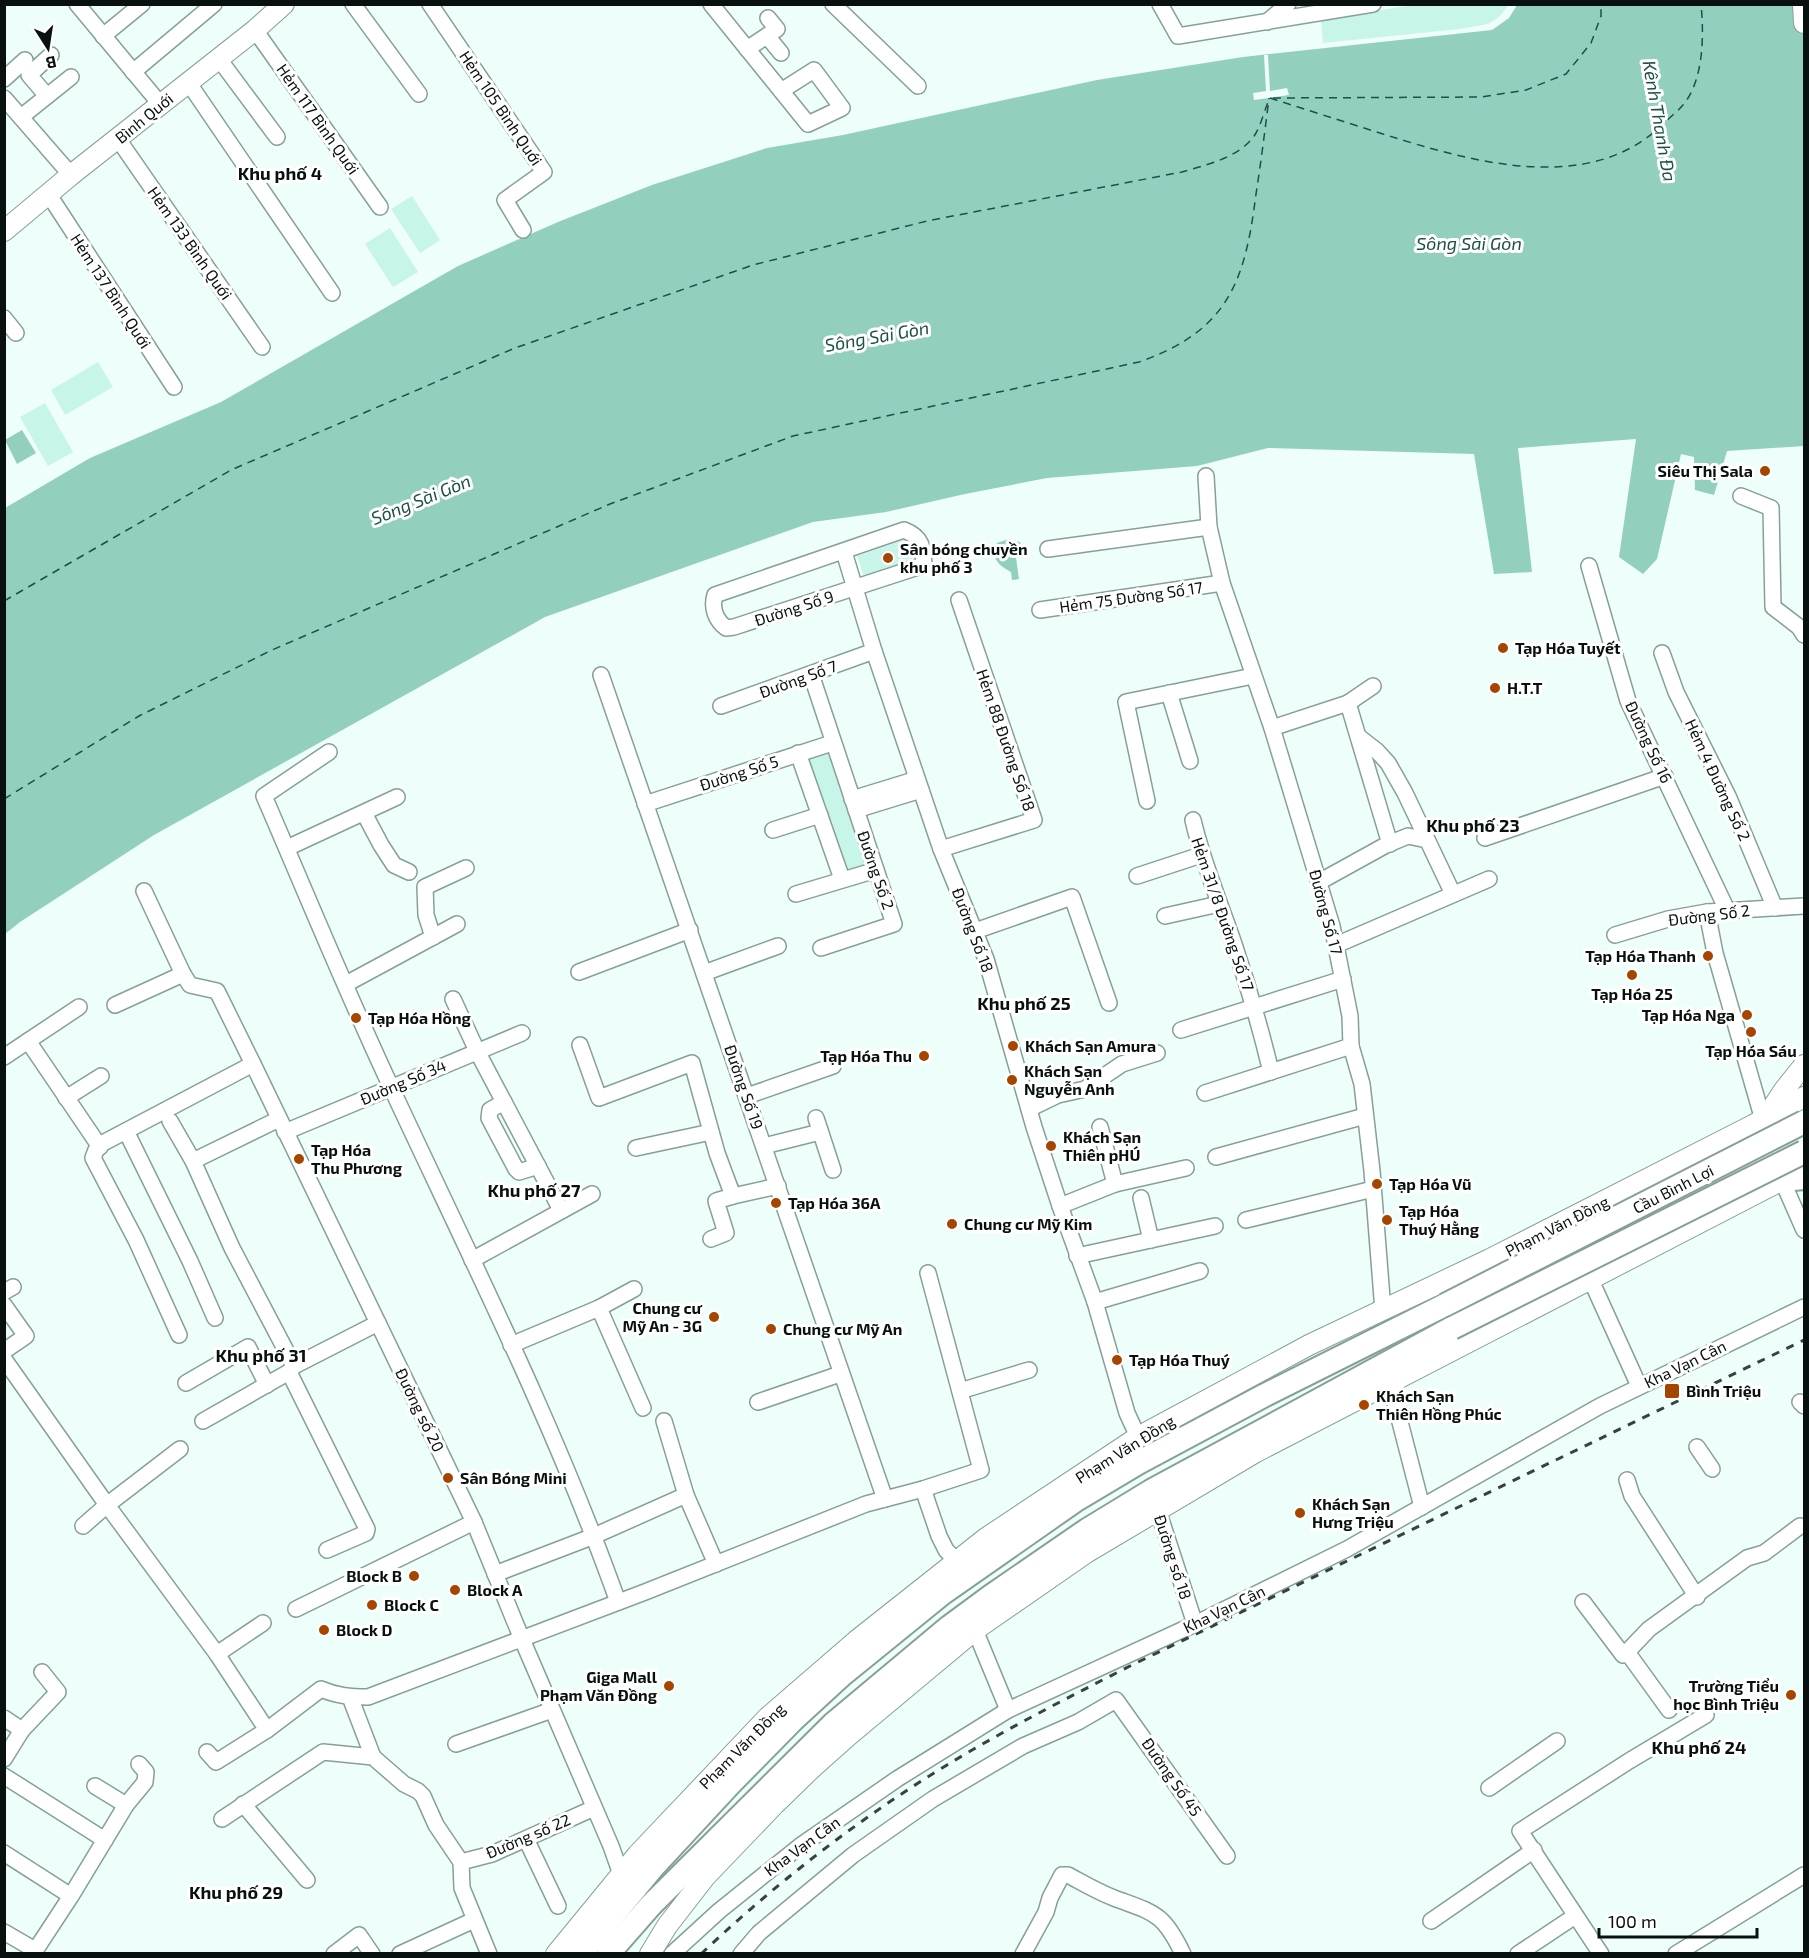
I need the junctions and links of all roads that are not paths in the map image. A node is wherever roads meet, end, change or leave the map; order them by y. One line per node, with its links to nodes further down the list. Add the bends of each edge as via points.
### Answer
1 (77, 4): 17 (street)
2 (142, 4): 17 (street)
3 (214, 4): 24 (street)
4 (284, 4): 16 (main road, Bình Quới)
5 (353, 4): 30 (street)
6 (430, 4): 40 (street, Hẻm 105 Bình Quới, via 544,172 505,200)
7 (711, 4): 19 (street)
8 (833, 4): 28 (street)
9 (1160, 4): 14 (street, via 1178,36)
10 (1288, 4): 14 (street)
11 (1373, 4): 14 (street)
12 (1803, 4): 15 (main road)
13 (768, 18): 18 (street, via 777,29)
14 (1267, 22)
15 (1804, 23)
16 (255, 30): 22 (main road, Bình Quới); 39 (street, Hẻm 117 Bình Quới)
17 (103, 36): 24 (street)
18 (767, 36): 19 (street); 20 (street)
19 (747, 49): 29 (street)
20 (781, 53)
21 (51, 55): 31 (street, via 29,75)
22 (219, 59): 27 (main road, Bình Quới); 35 (street)
23 (25, 60): 26 (street)
24 (133, 72): 33 (street)
25 (71, 77): 31 (street)
26 (4, 79)
27 (188, 82): 33 (main road, Bình Quới); 42 (street)
28 (918, 86)
29 (781, 92): 29 (street, via 808,124 842,108 814,70)
30 (419, 94)
31 (47, 96): 34 (street)
32 (4, 98): 34 (street)
33 (161, 105): 36 (main road, Bình Quới)
34 (21, 117): 37 (street)
35 (277, 137)
36 (118, 139): 37 (main road, Bình Quới); 45 (street, Hẻm 133 Bình Quới)
37 (71, 175): 38 (main road, Bình Quới)
38 (49, 195): 41 (main road, Bình Quới); 46 (street, Hẻm 137 Bình Quới)
39 (380, 207)
40 (523, 230)
41 (4, 231)
42 (333, 293)
43 (4, 318): 44 (street)
44 (16, 333)
45 (262, 347)
46 (174, 387)
47 (1206, 476): 49 (street, Đường Số 17)
48 (1741, 496): 57 (street, via 1771,508 1773,608)
49 (1209, 527): 50 (street); 53 (street, Đường Số 17)
50 (1048, 549)
51 (844, 552): 54 (street, Đường Số 18); 54 (street, Đường Số 9, via 904,530 921,543 924,565); 54 (street, Đường Số 9, via 715,595 718,622 726,628 734,627)
52 (1589, 566): 73 (street, Đường Số 16, via 1628,701)
53 (1222, 583): 56 (street, Hẻm 75 Đường Số 17); 62 (street, Đường Số 17)
54 (855, 588): 58 (street, Đường Số 18)
55 (959, 600): 87 (street, Hẻm 88 Đường Số 18, via 1034,820)
56 (1040, 610)
57 (1804, 635)
58 (874, 651): 60 (street, Đường Số 7); 74 (street, Đường Số 18)
59 (1662, 653): 101 (street, Hẻm 4 Đường Số 2, via 1676,692 1728,796)
60 (811, 674): 66 (street, Đường Số 7); 69 (street, Đường Số 2)
61 (601, 675): 77 (street, Đường Số 19)
62 (1253, 676): 64 (street); 67 (street, Đường Số 17)
63 (1373, 686): 65 (street)
64 (1169, 693): 72 (street); 76 (street, via 1126,702)
65 (1348, 704): 67 (street); 68 (street)
66 (721, 706)
67 (1272, 728): 95 (street, Đường Số 17)
68 (1359, 737): 84 (street, via 1388,764); 85 (street)
69 (832, 743): 71 (street, Đường Số 5); 78 (street, Đường Số 2)
70 (329, 752): 86 (street, via 264,796)
71 (798, 753): 77 (street, Đường Số 5); 80 (street)
72 (1190, 761)
73 (1665, 776): 83 (street); 102 (street, Đường Số 16)
74 (919, 785): 78 (street, Đường Số 2); 87 (street, Đường Số 18)
75 (397, 797): 79 (street)
76 (1147, 801)
77 (645, 804): 106 (street, Đường Số 19)
78 (854, 804): 90 (street, Đường Số 2)
79 (364, 813): 86 (street); 91 (street, via 394,866)
80 (820, 815): 82 (street); 93 (street)
81 (1193, 820): 88 (street, Hẻm 31/8 Đường Số 17)
82 (773, 830)
83 (1485, 838)
84 (1427, 840): 85 (street, via 1408,836); 98 (street)
85 (1389, 844): 95 (street)
86 (287, 848): 117 (street)
87 (940, 849): 107 (street, Đường Số 18)
88 (1201, 855): 92 (street); 99 (street, Hẻm 31/8 Đường Số 17)
89 (466, 868): 109 (street, via 425,887 426,915)
90 (876, 870): 93 (street); 112 (street, Đường Số 2, via 894,924)
91 (409, 872)
92 (1137, 876)
93 (842, 879): 97 (street)
94 (1488, 879): 98 (street)
95 (1319, 882): 110 (street, Đường Số 17)
96 (144, 891): 115 (street)
97 (796, 894)
98 (1453, 894): 110 (street)
99 (1219, 904): 104 (street); 122 (street, Hẻm 31/8 Đường Số 17)
100 (1804, 906): 101 (street, Đường Số 2)
101 (1775, 908): 102 (street, Đường Số 2)
102 (1727, 910): 103 (street, Đường Số 2)
103 (1707, 912): 108 (street, Đường Số 2); 143 (street, via 1715,953)
104 (1165, 916)
105 (457, 924): 109 (street)
106 (690, 930): 113 (street); 114 (street, Đường Số 19)
107 (975, 932): 119 (street, via 1072,897); 141 (street, Đường Số 18)
108 (1615, 935)
109 (433, 937): 117 (street)
110 (1336, 945): 116 (street, Đường Số 17)
111 (778, 946): 114 (street)
112 (821, 948)
113 (579, 972)
114 (704, 973): 138 (street, Đường Số 19)
115 (183, 974): 120 (street); 131 (street, Đường số 20, via 190,985 217,991)
116 (1343, 979): 122 (street); 127 (street, Đường Số 17)
117 (346, 984): 136 (street)
118 (453, 999): 128 (street)
119 (1109, 1003)
120 (115, 1005)
121 (79, 1007): 125 (street)
122 (1255, 1007): 123 (street); 134 (street, Hẻm 31/8 Đường Số 17)
123 (1181, 1030)
124 (522, 1033): 128 (street, Đường Số 34)
125 (28, 1041): 130 (street); 140 (street)
126 (580, 1045): 149 (street, via 599,1098 692,1063)
127 (1351, 1046): 134 (street); 142 (street, Đường Số 17, via 1362,1084)
128 (477, 1051): 136 (street, Đường Số 34); 167 (street)
129 (1157, 1053): 141 (street, via 1122,1064 1085,1089 1058,1095)
130 (4, 1057)
131 (253, 1064): 146 (street, Đường số 20); 148 (street)
132 (1804, 1065): 143 (main road)
133 (833, 1066): 138 (street)
134 (1271, 1072): 137 (street)
135 (101, 1076): 140 (street)
136 (391, 1088): 146 (street, Đường Số 34); 174 (street)
137 (1205, 1093)
138 (747, 1096): 150 (street, Đường Số 19)
139 (1804, 1097): 143 (main road, Phạm Văn Đồng)
140 (66, 1098): 151 (street)
141 (1029, 1109): 166 (street, Đường Số 18)
142 (1365, 1116): 154 (street); 162 (street, Đường Số 17)
143 (1765, 1119): 159 (main road, via 1792,1137); 184 (main road, Phạm Văn Đồng)
144 (170, 1121): 155 (street)
145 (1804, 1122): 181 (highway, Cầu Bình Lợi, bridge)
146 (282, 1125): 155 (street, Đường Số 34); 186 (street, Đường số 20)
147 (1100, 1127): 160 (street)
148 (126, 1131): 151 (street); 185 (street)
149 (711, 1132): 152 (street); 164 (street)
150 (764, 1146): 158 (street, via 818,1125); 161 (street, Đường Số 19)
151 (100, 1147): 187 (street, via 93,1158)
152 (636, 1148)
153 (1804, 1152): 193 (highway, Cầu Bình Lợi, bridge, via 1452,1328)
154 (1216, 1157)
155 (193, 1161): 192 (street)
156 (1186, 1168): 160 (street)
157 (1804, 1168): 159 (main road)
158 (833, 1170)
159 (1793, 1179): 170 (street); 177 (main road)
160 (1115, 1184): 166 (street)
161 (778, 1186): 164 (street); 195 (street, Đường Số 19)
162 (1373, 1188): 168 (street); 184 (street, Đường Số 17)
163 (592, 1194): 167 (street)
164 (733, 1196): 171 (street, via 716,1201 726,1233)
165 (1141, 1198): 172 (street)
166 (1060, 1206): 173 (street, Đường Số 18)
167 (561, 1210): 174 (street)
168 (1246, 1220)
169 (1215, 1226): 172 (street)
170 (1804, 1230)
171 (711, 1239)
172 (1151, 1240): 173 (street)
173 (1077, 1256): 179 (street, Đường Số 18)
174 (472, 1260): 189 (street)
175 (1200, 1271): 179 (street)
176 (928, 1273): 199 (street)
177 (1590, 1278): 193 (main road); 198 (street)
178 (634, 1289): 183 (street)
179 (1095, 1302): 204 (street, Đường Số 18, via 1127,1413)
180 (4, 1305): 190 (street, via 31,1333)
181 (1445, 1305): 188 (highway, Phạm Văn Đồng)
182 (1804, 1306): 198 (street, Kha Vạn Cân)
183 (599, 1308): 189 (street); 201 (street)
184 (1383, 1311): 188 (main road); 204 (main road, Phạm Văn Đồng)
185 (214, 1318)
186 (378, 1323): 192 (street); 215 (street, Đường số 20)
187 (179, 1335)
188 (1384, 1335): 221 (highway, Phạm Văn Đồng, via 1138,1463)
189 (511, 1345): 218 (street)
190 (4, 1351)
191 (4, 1359): 213 (street)
192 (291, 1369): 197 (street); 219 (street, via 367,1531)
193 (1393, 1369): 212 (highway); 214 (street, via 1393,1395)
194 (1029, 1370): 199 (street)
195 (840, 1374): 200 (street); 211 (street, Đường Số 19)
196 (186, 1383): 197 (street, via 248,1347)
197 (267, 1385): 202 (street)
198 (1639, 1386): 214 (street, Kha Vạn Cân)
199 (960, 1391): 209 (street, via 981,1470)
200 (758, 1402)
201 (643, 1408)
202 (203, 1421)
203 (664, 1421): 210 (street)
204 (1138, 1437): 221 (main road, Phạm Văn Đồng, via 987,1539)
205 (1697, 1447): 207 (street)
206 (180, 1449): 213 (street)
207 (1712, 1469)
208 (1627, 1480): 223 (street, via 1632,1496)
209 (923, 1489): 211 (street); 221 (street, via 939,1536)
210 (686, 1495): 218 (street); 220 (street)
211 (885, 1499): 220 (street)
212 (1154, 1500): 228 (street, Đường số 18); 229 (main road); 266 (highway, via 1087,1530 991,1596 862,1698)
213 (107, 1505): 216 (street); 232 (street)
214 (1422, 1507): 228 (street, Kha Vạn Cân)
215 (474, 1522): 222 (street, Đường số 20); 226 (street)
216 (83, 1526)
217 (1800, 1526): 223 (street, via 1764,1553 1747,1558)
218 (594, 1536): 222 (street); 224 (street)
219 (327, 1550)
220 (716, 1564): 224 (street)
221 (963, 1569): 263 (highway, Phạm Văn Đồng, via 943,1593 724,1777)
222 (495, 1574): 230 (street, Đường số 20)
223 (1697, 1597): 231 (street, via 1649,1629)
224 (618, 1602): 230 (street)
225 (1583, 1602): 231 (street)
226 (296, 1609)
227 (264, 1623): 232 (street)
228 (1195, 1624): 236 (street, Kha Vạn Cân)
229 (975, 1630): 236 (street); 271 (main road, via 848,1736 775,1804 705,1877)
230 (521, 1637): 234 (street, via 368,1696); 235 (street, Đường số 20)
231 (1625, 1653): 237 (street)
232 (217, 1654): 241 (street)
233 (42, 1672): 240 (street, via 58,1692)
234 (351, 1697): 241 (street, via 321,1689); 245 (street)
235 (552, 1710): 243 (street); 253 (street, Đường số 20)
236 (1008, 1710): 271 (street, Kha Vạn Cân, via 800,1846 719,1911)
237 (1669, 1710)
238 (1706, 1715): 257 (street, via 1520,1831)
239 (4, 1718): 240 (street)
240 (22, 1730): 246 (street)
241 (267, 1730): 244 (street, via 216,1762)
242 (1557, 1741): 250 (street)
243 (456, 1744)
244 (207, 1752)
245 (374, 1757): 251 (street, via 323,1752); 260 (street, via 423,1796 436,1826)
246 (4, 1759)
247 (139, 1764): 252 (street, via 146,1772 145,1782)
248 (4, 1776): 256 (street)
249 (95, 1786): 252 (street)
250 (1489, 1788)
251 (243, 1804): 254 (street); 262 (street)
252 (126, 1805): 256 (street)
253 (594, 1808): 255 (street, Đường số 22); 263 (street, Đường số 20)
254 (222, 1819)
255 (526, 1839): 260 (street, Đường số 22); 265 (street)
256 (105, 1840): 264 (street)
257 (1534, 1850): 267 (street); 269 (street)
258 (4, 1853): 264 (street)
259 (1227, 1856): 280 (street, Đường Số 45, via 1116,1700 1023,1746 933,1799 853,1856 759,1933)
260 (461, 1862): 268 (street, via 462,1888)
261 (1804, 1875): 285 (street)
262 (307, 1880)
263 (625, 1885): 266 (street, Đường số 20); 277 (main road, Phạm Văn Đồng); 278 (highway, Phạm Văn Đồng)
264 (71, 1896): 272 (street)
265 (558, 1906)
266 (641, 1916): 271 (street, Đường số 20); 279 (highway)
267 (1575, 1916): 283 (street); 284 (street)
268 (474, 1920): 275 (street); 276 (street)
269 (1431, 1921)
270 (4, 1932): 272 (street)
271 (662, 1950)
272 (34, 1952)
273 (334, 1953): 274 (street, via 359,1935)
274 (372, 1953)
275 (400, 1953)
276 (489, 1953)
277 (555, 1953)
278 (581, 1953)
279 (608, 1953)
280 (741, 1953)
281 (1023, 1953): 282 (street, via 1059,1878 1068,1875 1150,1911 1175,1936)
282 (1183, 1953)
283 (1518, 1953)
284 (1601, 1953)
285 (1676, 1953)

